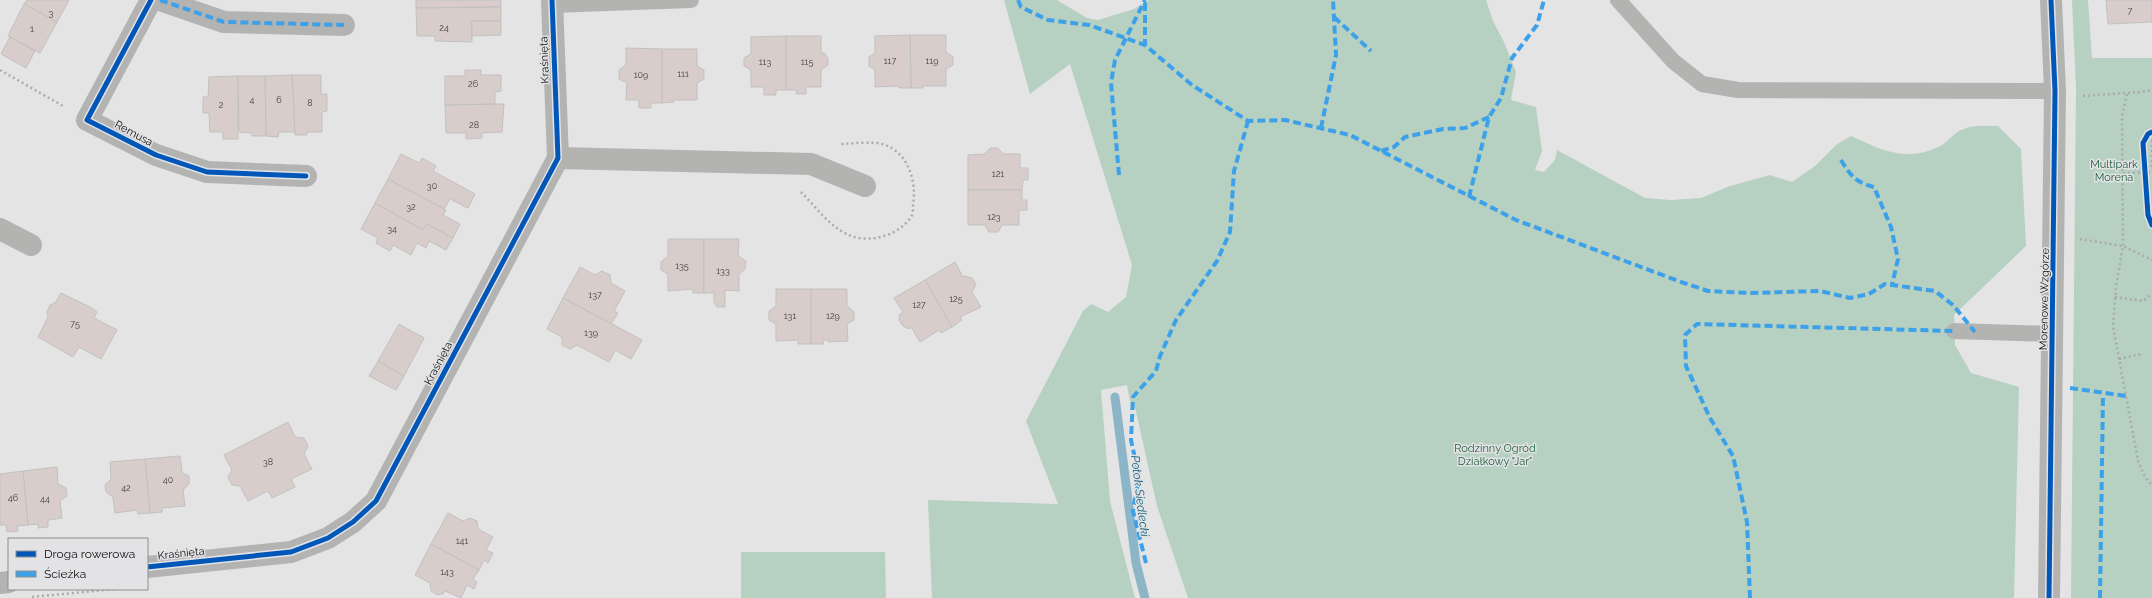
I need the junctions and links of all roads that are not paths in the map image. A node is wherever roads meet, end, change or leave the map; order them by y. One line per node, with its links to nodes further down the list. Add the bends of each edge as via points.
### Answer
1 (151, 0): 10 (street, Remusa, via 88,120 156,155 207,172)
2 (160, 0): 7 (street, via 224,22)
3 (690, 0): 6 (lane)
4 (1618, 0): 8 (lane, via 1673,61 1702,84 1738,90)
5 (2051, 0): 8 (street, Morenowe Wzgórze)
6 (552, 2): 9 (street, Kraśnięta)
7 (344, 25)
8 (2055, 91): 15 (street, Morenowe Wzgórze)
9 (558, 158): 11 (street, via 811,164); 16 (street, Kraśnięta, via 376,502 353,522 328,538 291,552)
10 (306, 176)
11 (865, 186)
12 (0, 229): 13 (street)
13 (31, 245)
14 (1954, 331): 15 (lane)
15 (2053, 334): 17 (street, Morenowe Wzgórze)
16 (148, 567)
17 (2049, 598)

